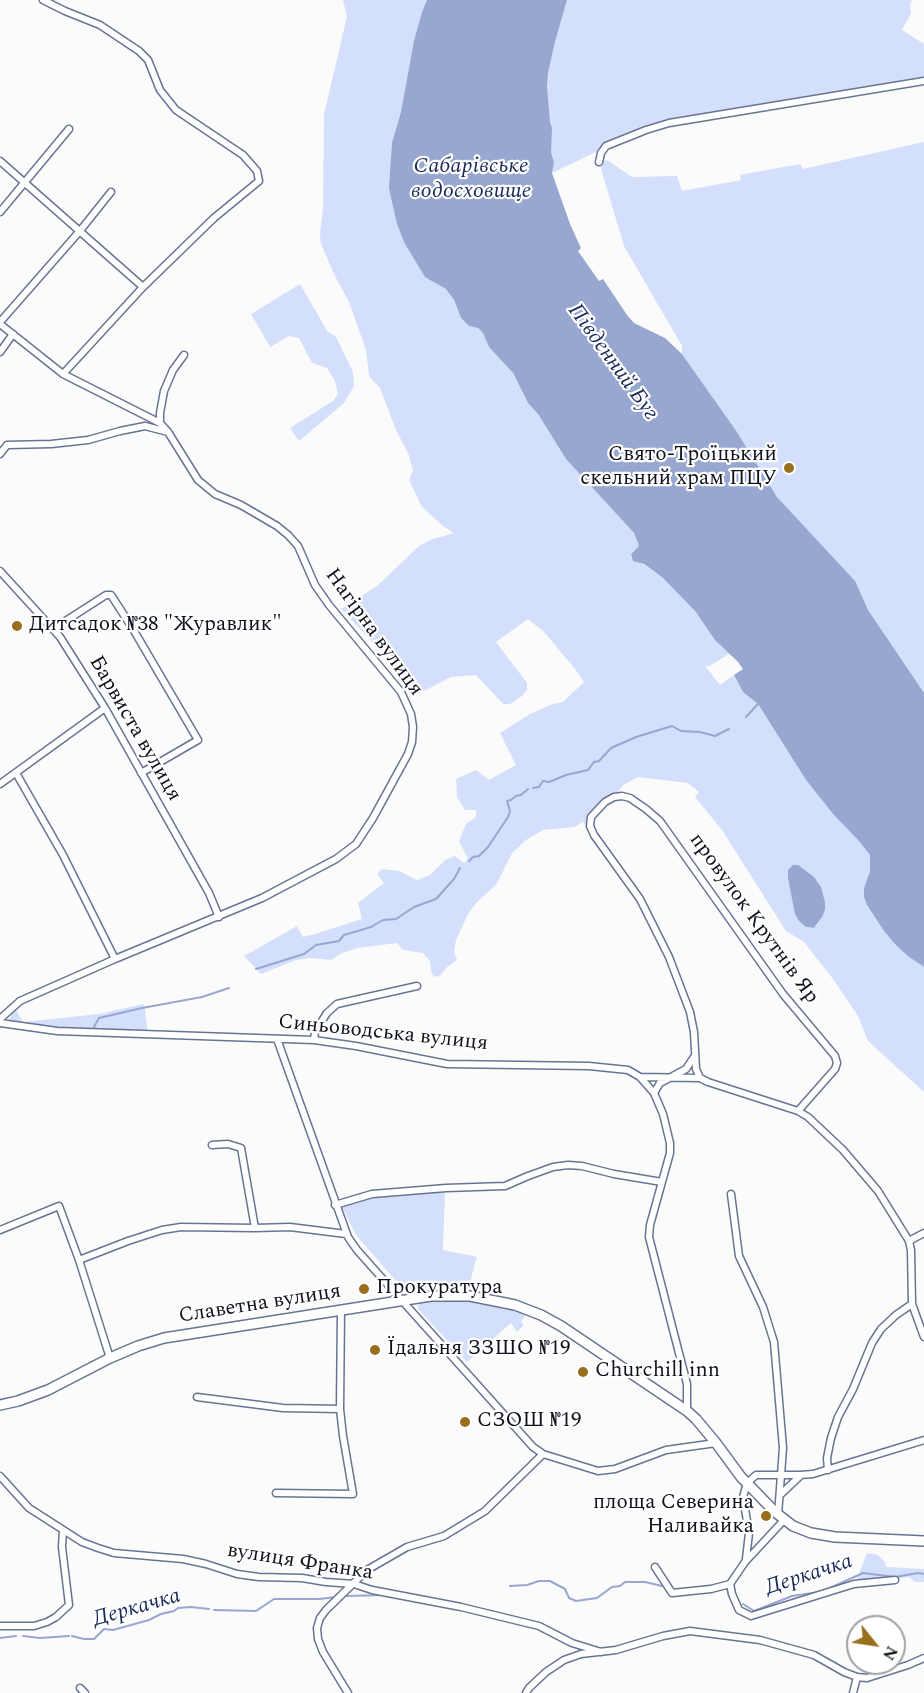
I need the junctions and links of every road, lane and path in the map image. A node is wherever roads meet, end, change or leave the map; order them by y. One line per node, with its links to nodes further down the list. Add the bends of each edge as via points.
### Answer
1 (43, 0): 10 (street, via 100,25 139,51 176,110 243,155 257,171 259,181)
2 (924, 81): 5 (street, via 669,123 606,146)
3 (69, 129): 6 (street)
4 (0, 161): 6 (street)
5 (599, 162)
6 (24, 183): 8 (street); 9 (street)
7 (111, 192): 9 (street)
8 (0, 212)
9 (79, 231): 10 (street); 11 (street)
10 (142, 287): 15 (street)
11 (0, 323): 12 (street)
12 (13, 334): 13 (street); 15 (street)
13 (0, 352)
14 (184, 355): 16 (street, via 164,391)
15 (63, 374): 16 (street)
16 (160, 423): 17 (street, Нагірна вулиця)
17 (168, 432): 18 (street, via 145,426 88,440 7,445); 25 (street, Нагірна вулиця, via 198,480 215,494 277,526 298,546 315,585 329,605 401,692 413,727 408,754 356,843 318,869)
18 (0, 454)
19 (0, 571): 20 (street, Барвиста вулиця)
20 (53, 629): 21 (street, Барвиста вулиця); 23 (street, via 106,595 111,595 133,629 198,740)
21 (105, 708): 22 (street); 23 (street, Барвиста вулиця)
22 (16, 773): 24 (street); 26 (street)
23 (141, 773): 25 (street, Барвиста вулиця, via 209,892)
24 (0, 784)
25 (219, 917): 26 (street, Нагірна вулиця)
26 (115, 959): 28 (street, Нагірна вулиця, via 20,1002)
27 (417, 986): 31 (street, via 337,1004 327,1013)
28 (0, 1019)
29 (0, 1023): 30 (street, Синьоводська вулиця, via 57,1030)
30 (277, 1039): 31 (street, Синьоводська вулиця); 41 (street)
31 (314, 1040): 33 (street, Синьоводська вулиця, via 447,1064 589,1066 628,1070)
32 (694, 1056): 34 (street, via 686,1069); 35 (street); 37 (street, провулок Крутнів Яр, via 690,1012 664,947 640,899 590,826 597,809 614,797 630,798 666,827 783,994 835,1056 835,1069)
33 (640, 1077): 34 (street, Синьоводська вулиця); 36 (street)
34 (673, 1077): 35 (street, Синьоводська вулиця); 36 (street, via 660,1083)
35 (700, 1078): 37 (street, Синьоводська вулиця)
36 (654, 1094): 39 (street, via 670,1143)
37 (798, 1111): 46 (street, via 849,1157 878,1191)
38 (212, 1144): 42 (street, via 241,1148)
39 (662, 1182): 41 (street, via 568,1165 505,1186 372,1194); 56 (street, via 650,1237 687,1384)
40 (731, 1194): 63 (street, via 739,1256 763,1307 774,1342 783,1448)
41 (335, 1205): 45 (street)
42 (255, 1228): 45 (street, via 290,1227); 47 (street, via 162,1230)
43 (0, 1230): 47 (street, via 59,1206)
44 (924, 1233): 46 (street)
45 (346, 1234): 48 (street)
46 (909, 1240): 49 (street)
47 (78, 1260): 52 (street)
48 (402, 1301): 50 (main road, Славетна вулиця); 56 (main road, Славетна вулиця, via 470,1296 505,1302 541,1315); 59 (street, via 532,1447)
49 (912, 1304): 51 (street); 60 (street, via 881,1329 872,1343 838,1417 827,1458)
50 (341, 1310): 52 (main road, Славетна вулиця, via 164,1338); 55 (street)
51 (924, 1336)
52 (110, 1358): 54 (main road, Славетна вулиця, via 48,1390)
53 (197, 1397): 55 (street, via 284,1408)
54 (0, 1405)
55 (340, 1410): 65 (street, via 353,1494)
56 (687, 1411): 58 (main road)
57 (924, 1440): 60 (street)
58 (716, 1443): 59 (street, via 666,1450 615,1469 598,1471); 64 (main road)
59 (543, 1454): 73 (street, via 485,1511 444,1536 407,1547 367,1570)
60 (828, 1470): 61 (street)
61 (800, 1475): 63 (street); 66 (street)
62 (0, 1476): 68 (street, вулиця Франка, via 29,1508)
63 (780, 1476): 64 (street, via 756,1475); 66 (street)
64 (747, 1483): 67 (main road); 70 (street, via 743,1497 749,1533)
65 (276, 1493)
66 (781, 1494): 67 (street)
67 (781, 1518): 69 (main road, via 811,1533 835,1538); 70 (street)
68 (63, 1530): 73 (street, вулиця Франка, via 82,1542 114,1553 183,1559 259,1577); 75 (street, via 69,1605 56,1617 34,1626)
69 (924, 1541)
70 (745, 1562): 74 (street)
71 (655, 1567): 74 (street, via 672,1593)
72 (895, 1580): 74 (street, via 854,1584 751,1616 739,1610)
73 (354, 1584): 76 (street, вулиця Франка, via 539,1626); 79 (street, via 326,1610 317,1628 323,1652)
74 (729, 1584)
75 (0, 1626)
76 (601, 1652): 78 (street, via 690,1631 760,1640 814,1655); 80 (street, via 564,1660)
77 (924, 1658): 78 (street, via 867,1678)
78 (856, 1677): 81 (street)
79 (348, 1693)
80 (526, 1693)
81 (853, 1693)

